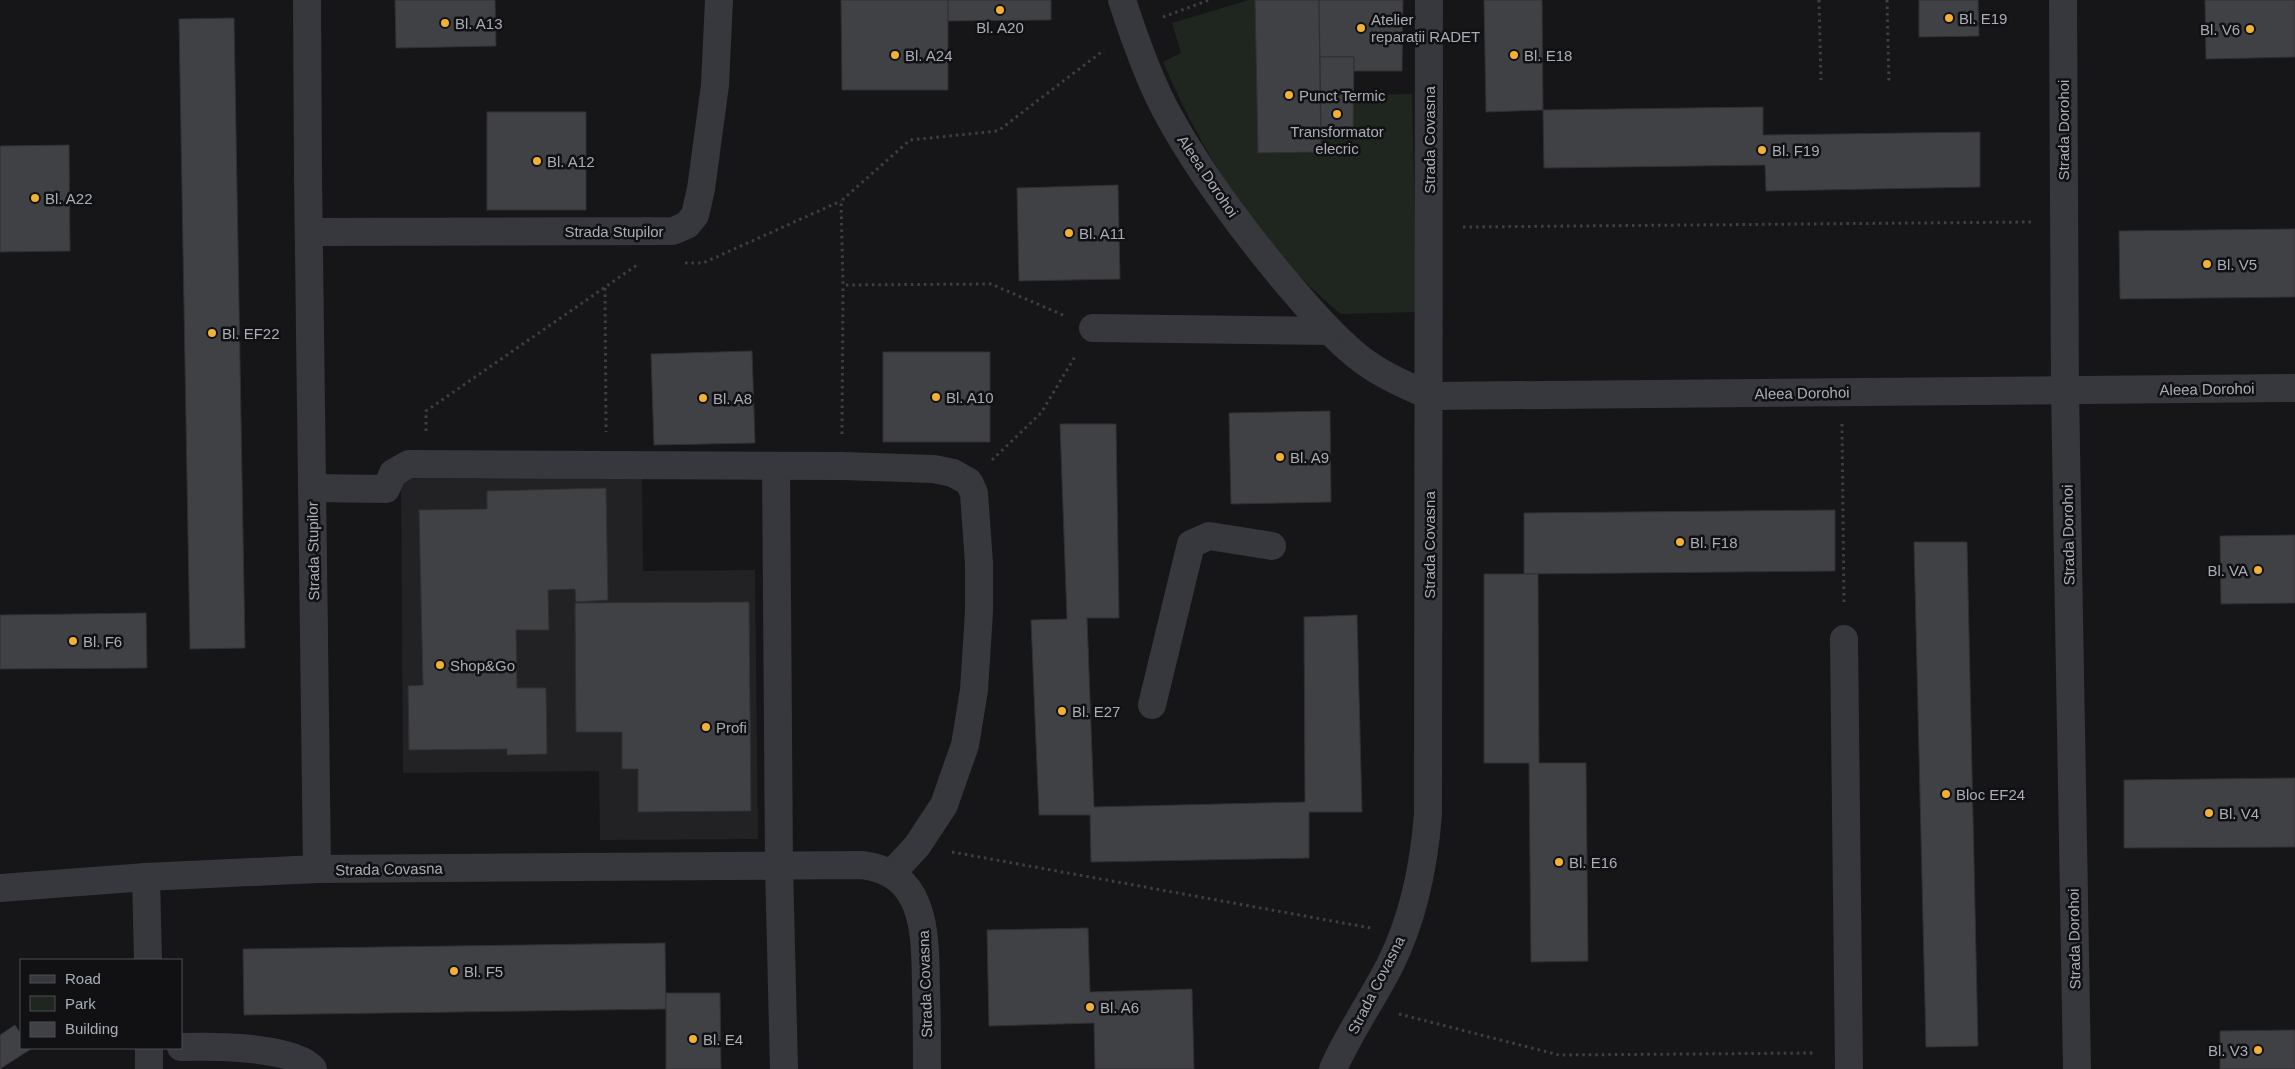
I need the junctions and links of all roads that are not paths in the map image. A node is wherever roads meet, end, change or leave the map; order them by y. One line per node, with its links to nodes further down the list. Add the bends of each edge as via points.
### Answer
1 (308, 0): 6 (street, Strada Stupilor)
2 (719, 0): 6 (street, Strada Stupilor, via 715,85 701,189 695,215 687,225 673,231)
3 (1122, 0): 8 (street, Aleea Dorohoi, via 1164,108 1205,176 1268,260)
4 (1429, 0): 11 (street, Strada Covasna)
5 (2063, 0): 10 (street, Strada Dorohoi)
6 (309, 232): 13 (street, Strada Stupilor)
7 (1093, 328): 8 (street)
8 (1330, 331): 11 (street, Aleea Dorohoi, via 1358,357 1382,373)
9 (2295, 388): 10 (street, Aleea Dorohoi)
10 (2065, 391): 11 (street, Aleea Dorohoi); 31 (street, Strada Dorohoi)
11 (1430, 396): 30 (street, Strada Covasna, via 1428,814 1425,853 1404,933)
12 (776, 466): 13 (street, via 409,464 394,473 386,489); 17 (street); 19 (street, via 934,469 953,473 969,482 974,493 979,612 974,690 965,746 944,805 917,846)
13 (312, 488): 18 (street, Strada Stupilor)
14 (1272, 546): 16 (street, via 1209,536 1191,544)
15 (1844, 639): 25 (street)
16 (1152, 705)
17 (779, 866): 18 (street, Strada Covasna); 19 (street, Strada Covasna, via 862,865 878,867); 28 (street)
18 (317, 870): 20 (street, Strada Covasna)
19 (892, 874): 29 (street, Strada Covasna, via 910,892 921,913 925,936)
20 (146, 877): 21 (street, Strada Covasna); 22 (street)
21 (0, 888)
22 (148, 959)
23 (182, 1047): 27 (street, via 224,1046 268,1051 308,1064)
24 (149, 1049): 26 (street)
25 (1849, 1061)
26 (149, 1069)
27 (313, 1069)
28 (784, 1069)
29 (927, 1069)
30 (1333, 1069)
31 (2077, 1069)

